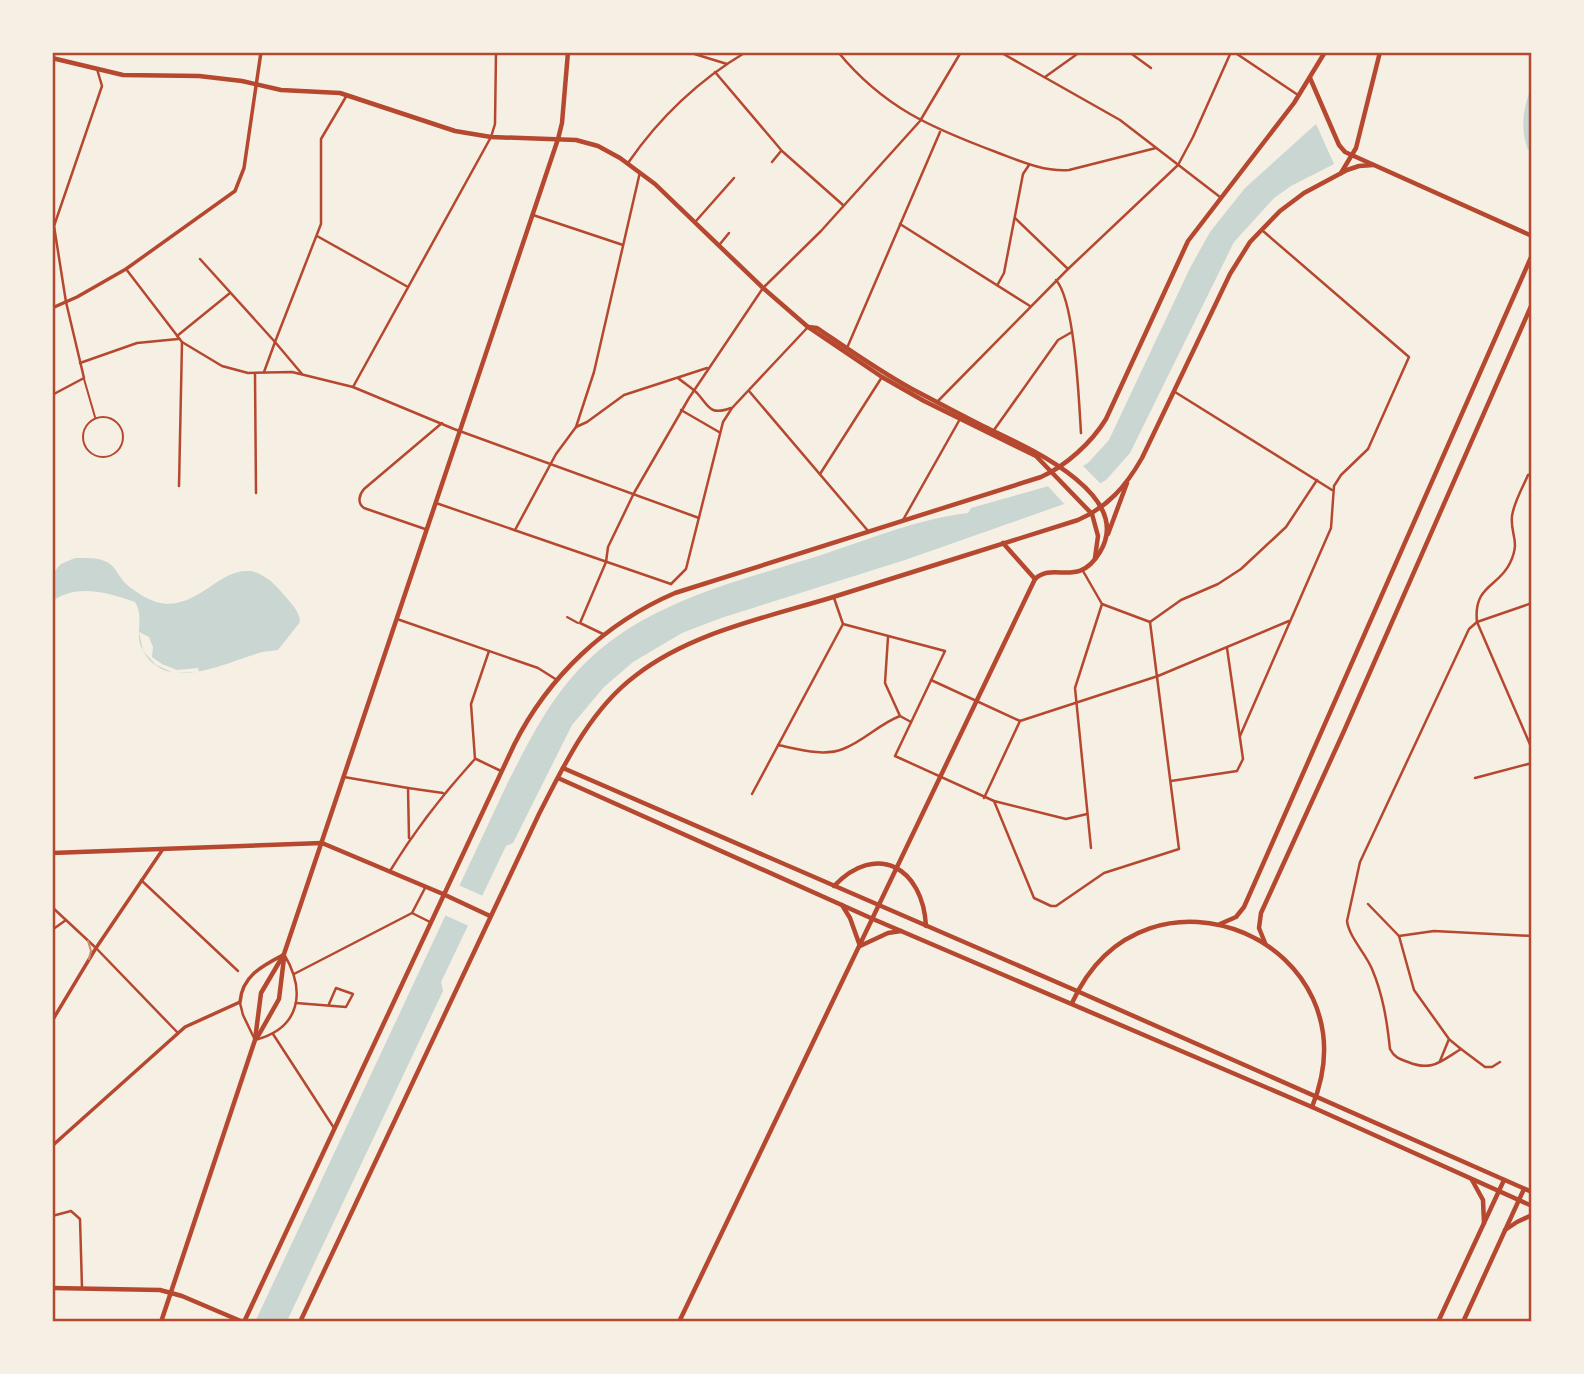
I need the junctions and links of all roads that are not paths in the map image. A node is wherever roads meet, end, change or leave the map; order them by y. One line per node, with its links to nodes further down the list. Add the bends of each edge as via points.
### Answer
1 (261, 52): 22 (street)
2 (496, 52): 27 (street)
3 (568, 52): 28 (main road)
4 (688, 52): 16 (street)
5 (746, 52): 16 (street)
6 (838, 52): 25 (street, via 859,76)
7 (961, 52): 25 (street)
8 (1000, 52): 14 (street)
9 (1080, 52): 20 (street)
10 (1129, 52): 17 (street)
11 (1233, 52): 24 (street); 35 (street)
12 (1325, 52): 21 (main road)
13 (1380, 52): 31 (main road)
14 (1007, 54): 20 (street)
15 (52, 58): 18 (main road)
16 (727, 64): 19 (street)
17 (1151, 68)
18 (97, 69): 22 (main road, via 139,76 212,77); 61 (street, via 102,86 54,226)
19 (715, 72): 30 (street); 33 (street, via 668,114)
20 (1045, 78): 29 (street, via 1120,120)
21 (1310, 78): 24 (main road); 31 (main road, via 1340,148)
22 (256, 85): 23 (main road); 54 (street, via 244,168 235,191)
23 (347, 94): 27 (main road, via 434,125); 48 (street, via 321,139 322,218)
24 (1299, 96): 40 (main road)
25 (920, 121): 26 (street); 41 (street)
26 (941, 131): 34 (street); 45 (street)
27 (491, 137): 28 (main road); 58 (street)
28 (558, 139): 33 (main road, via 592,143); 42 (main road)
29 (1156, 148): 34 (street, via 1069,170); 35 (street)
30 (782, 151): 32 (street); 41 (street)
31 (1352, 156): 36 (main road); 38 (main road)
32 (772, 162)
33 (628, 163): 37 (main road)
34 (1029, 164): 43 (street)
35 (1178, 165): 40 (street); 55 (street)
36 (1373, 165): 38 (main road); 49 (main road)
37 (640, 172): 44 (main road); 51 (street)
38 (1340, 173): 46 (main road, via 1294,200)
39 (734, 178): 44 (street)
40 (1220, 197): 97 (main road, via 1186,245 1106,419)
41 (844, 206): 59 (street)
42 (533, 215): 51 (street); 92 (main road)
43 (1015, 218): 55 (street); 57 (street)
44 (696, 221): 50 (main road)
45 (900, 224): 57 (street); 71 (street)
46 (1261, 229): 83 (main road, via 1230,274); 104 (street, via 1409,358 1368,449)
47 (729, 233): 50 (street)
48 (317, 236): 58 (street); 70 (street)
49 (1531, 236)
50 (719, 244): 59 (main road)
51 (623, 245): 91 (street, via 594,372)
52 (1531, 255): 183 (main road, via 1244,907 1236,918)
53 (200, 259): 60 (street)
54 (126, 269): 61 (street); 69 (street)
55 (1068, 269): 56 (street)
56 (1056, 281): 63 (street); 68 (street, via 1063,290)
57 (998, 284): 63 (street)
58 (408, 287): 80 (street)
59 (763, 288): 67 (main road); 73 (street)
60 (230, 293): 69 (street); 70 (street)
61 (66, 302): 64 (street); 72 (street)
62 (1531, 304): 66 (main road)
63 (1031, 307): 85 (street)
64 (52, 308)
65 (1531, 317): 66 (main road)
66 (1524, 320): 189 (main road, via 1261,913 1259,928)
67 (808, 327): 71 (main road); 78 (main road); 82 (street)
68 (1072, 332): 93 (street, via 1058,340); 95 (street)
69 (179, 339): 72 (street, via 144,341); 75 (street, via 222,366); 103 (street)
70 (275, 342): 74 (street); 76 (street)
71 (847, 348): 85 (main road)
72 (80, 363): 77 (street)
73 (709, 367): 79 (street); 81 (street)
74 (264, 372): 75 (street); 76 (street)
75 (255, 374): 105 (street)
76 (302, 374): 80 (street)
77 (84, 377): 84 (street); 88 (lane)
78 (881, 377): 89 (main road); 99 (street)
79 (678, 378): 81 (street); 91 (street, via 624,395)
80 (353, 387): 90 (street)
81 (694, 391): 86 (street, via 712,410); 87 (street)
82 (749, 391): 86 (street); 99 (street)
83 (1174, 391): 101 (street); 102 (main road)
84 (52, 395)
85 (937, 402): 93 (main road)
86 (732, 408): 94 (street)
87 (681, 410): 94 (street); 106 (street)
88 (96, 419): 88 (lane, via 83,433 85,446 94,455 113,454 122,438 119,425 108,418)
89 (960, 419): 98 (main road, via 1036,456); 111 (street)
90 (442, 423): 92 (street); 112 (street, via 359,496 364,508)
91 (576, 427): 96 (street)
92 (460, 431): 96 (street); 107 (main road)
93 (993, 431): 97 (main road)
94 (719, 432): 110 (street)
95 (1081, 433)
96 (551, 463): 106 (street); 113 (street)
97 (1059, 466): 98 (main road); 108 (main road)
98 (1052, 472): 109 (main road); 111 (main road)
99 (820, 474): 114 (street)
100 (1531, 474): 130 (street, via 1513,513 1515,551 1506,571 1483,593)
101 (1317, 480): 104 (street); 129 (street, via 1286,527 1241,569)
102 (1127, 482): 108 (main road); 115 (main road)
103 (179, 486)
104 (1332, 490): 128 (street, via 1331,528)
105 (256, 493)
106 (634, 493): 110 (street); 118 (street, via 608,547)
107 (436, 503): 112 (main road); 113 (street)
108 (1102, 508): 109 (main road); 115 (main road)
109 (1092, 514): 116 (main road); 117 (main road, via 1098,536)
110 (699, 518): 121 (street, via 686,569)
111 (902, 521): 114 (main road)
112 (427, 529): 127 (main road)
113 (515, 530): 118 (street)
114 (869, 532): 122 (main road)
115 (1106, 538): 117 (main road)
116 (1003, 543): 120 (main road); 123 (main road)
117 (1096, 558): 119 (main road)
118 (606, 562): 121 (street); 131 (street)
119 (1083, 571): 120 (main road); 125 (street)
120 (1035, 579): 140 (main road)
121 (671, 584): 122 (street)
122 (675, 593): 133 (main road, via 636,612)
123 (834, 597): 132 (street); 150 (main road, via 714,634 651,665 607,703)
124 (1531, 603): 130 (street)
125 (1102, 604): 129 (street); 141 (street, via 1075,688)
126 (567, 617): 131 (lane)
127 (397, 619): 136 (street); 152 (main road)
128 (1291, 620): 135 (street); 145 (street)
129 (1150, 622): 137 (street)
130 (1477, 622): 147 (street); 207 (street, via 1363,856 1347,921 1380,992 1391,1052 1420,1067)
131 (580, 623): 133 (street)
132 (843, 624): 134 (street); 146 (street)
133 (604, 635): 138 (main road)
134 (888, 637): 139 (street, via 945,651); 142 (street, via 885,683)
135 (1227, 648): 137 (street); 145 (street)
136 (489, 651): 138 (street, via 538,668); 148 (street, via 471,704)
137 (1158, 676): 141 (street); 156 (street)
138 (557, 680): 151 (main road, via 526,722)
139 (931, 680): 140 (street); 144 (street)
140 (976, 702): 143 (street); 154 (main road)
141 (1076, 704): 143 (street); 162 (street)
142 (900, 716): 144 (street); 146 (street, via 843,750 816,752)
143 (1020, 721): 160 (street)
144 (911, 722): 154 (street, via 895,756)
145 (1240, 736): 156 (street, via 1242,759 1237,771)
146 (778, 746): 159 (street)
147 (1531, 748)
148 (475, 759): 151 (street); 158 (street)
149 (1531, 763): 155 (street)
150 (563, 768): 153 (main road); 171 (main road)
151 (501, 771): 173 (main road)
152 (344, 777): 157 (street); 164 (main road)
153 (558, 778): 174 (main road); 179 (main road)
154 (940, 778): 160 (street); 168 (main road)
155 (1475, 778)
156 (1171, 780): 161 (street, via 1177,851 1104,873 1053,906 1034,898)
157 (408, 788): 158 (street); 163 (street)
158 (443, 793): 163 (street)
159 (752, 793)
160 (984, 798): 161 (street)
161 (994, 801): 162 (street, via 1066,819)
162 (1087, 814): 165 (street)
163 (409, 839): 169 (street)
164 (322, 843): 166 (main road); 169 (main road); 192 (main road)
165 (1091, 848)
166 (163, 849): 167 (main road); 170 (street)
167 (52, 853)
168 (897, 867): 171 (main road, via 877,863 858,867); 176 (main road); 184 (main road, via 919,891)
169 (390, 871): 172 (main road)
170 (141, 880): 191 (street); 193 (street)
171 (834, 886): 176 (main road)
172 (426, 887): 173 (main road); 178 (street)
173 (446, 895): 179 (main road); 182 (main road)
174 (841, 904): 180 (main road); 190 (main road)
175 (1368, 904): 187 (street)
176 (879, 906): 180 (main road); 184 (main road)
177 (52, 907): 181 (street)
178 (412, 913): 182 (street); 194 (street)
179 (490, 916): 228 (main road)
180 (873, 919): 186 (main road); 190 (main road)
181 (66, 920): 185 (street); 191 (street)
182 (430, 922): 210 (main road)
183 (1220, 924): 189 (main road); 195 (main road, via 1175,922 1137,934 1101,960)
184 (926, 926): 195 (main road)
185 (52, 930)
186 (902, 931): 190 (main road); 198 (main road)
187 (1399, 936): 188 (street, via 1434,931); 203 (street, via 1414,989)
188 (1531, 936)
189 (1265, 943): 208 (main road, via 1299,976 1318,1013 1324,1057)
190 (860, 946): 229 (main road)
191 (96, 948): 200 (street); 201 (street)
192 (284, 954): 194 (street); 196 (street, via 251,975); 204 (main road, via 261,993); 204 (main road, via 279,999)
193 (238, 971)
194 (294, 974): 197 (street)
195 (1077, 991): 198 (main road); 208 (main road)
196 (240, 1002): 201 (street); 204 (street)
197 (296, 1003): 199 (street); 202 (street, via 289,1019)
198 (1072, 1003): 209 (main road)
199 (330, 1004): 199 (street, via 336,988 353,994 348,1006)
200 (52, 1021)
201 (178, 1033): 211 (street)
202 (273, 1034): 204 (street); 210 (street)
203 (1449, 1039): 205 (street); 207 (street)
204 (255, 1040): 225 (main road)
205 (1461, 1049): 206 (street, via 1485,1067); 207 (street)
206 (1500, 1062)
207 (1438, 1063)
208 (1316, 1096): 209 (main road); 213 (main road)
209 (1312, 1107): 212 (main road)
210 (334, 1128): 227 (main road)
211 (52, 1146)
212 (1471, 1179): 215 (main road); 221 (main road, via 1483,1200)
213 (1504, 1180): 214 (main road); 215 (main road)
214 (1524, 1189): 216 (main road); 217 (main road)
215 (1498, 1192): 217 (main road); 221 (main road)
216 (1531, 1192)
217 (1519, 1200): 218 (main road); 222 (main road)
218 (1531, 1206)
219 (1531, 1215): 222 (main road)
220 (52, 1216): 224 (street, via 71,1211 80,1219)
221 (1484, 1223): 230 (main road)
222 (1505, 1230): 231 (main road)
223 (52, 1288): 224 (main road)
224 (82, 1288): 225 (main road)
225 (170, 1292): 226 (main road); 227 (main road)
226 (161, 1321)
227 (244, 1321)
228 (300, 1321)
229 (679, 1321)
230 (1438, 1321)
231 (1463, 1321)

